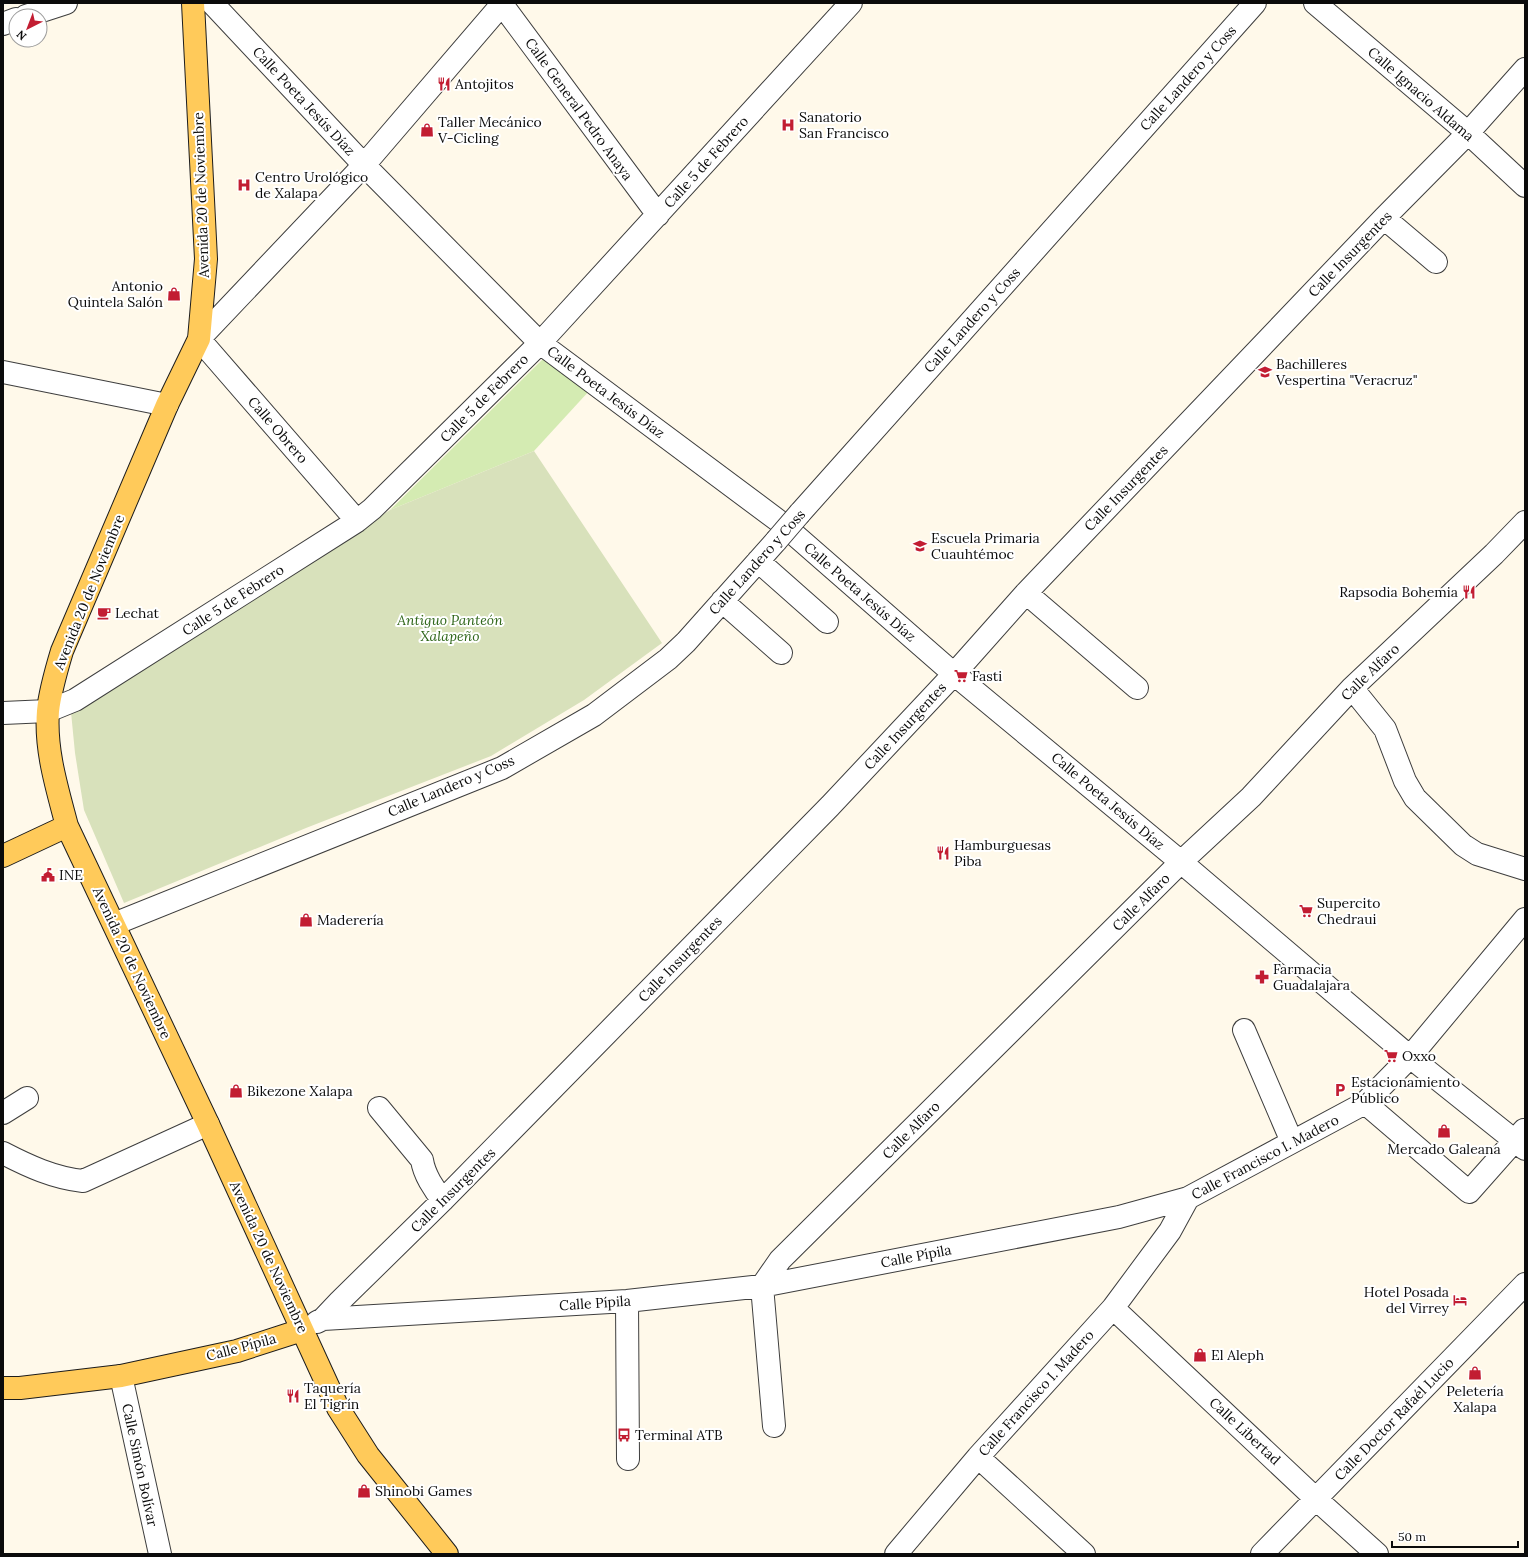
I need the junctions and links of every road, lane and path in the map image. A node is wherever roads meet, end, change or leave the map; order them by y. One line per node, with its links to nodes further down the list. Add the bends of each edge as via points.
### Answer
1 (66, 3): 8 (street)
2 (193, 3): 16 (main road, Avenida 20 de Noviembre, via 206,259)
3 (212, 3): 11 (street, Calle Poeta Jesús Díaz)
4 (502, 3): 11 (street); 13 (street, Calle General Pedro Anaya)
5 (852, 3): 13 (street, Calle 5 de Febrero)
6 (1254, 3): 22 (street, Calle Landero y Coss, bridge)
7 (1315, 3): 10 (street, Calle Ignacio Aldama)
8 (48, 9)
9 (1525, 69): 10 (street, Calle Insurgentes)
10 (1468, 134): 12 (street, Calle Ignacio Aldama); 14 (street, Calle Insurgentes)
11 (364, 165): 16 (street); 17 (street, Calle Poeta Jesús Díaz)
12 (1525, 186)
13 (658, 215): 17 (street, Calle 5 de Febrero)
14 (1384, 218): 15 (street); 23 (street, Calle Insurgentes)
15 (1436, 262)
16 (199, 339): 19 (main road, Avenida 20 de Noviembre); 20 (street, Calle Obrero)
17 (540, 343): 20 (street, Calle 5 de Febrero); 27 (street, Calle Poeta Jesús Díaz, via 780,522)
18 (3, 372): 19 (street)
19 (167, 405): 30 (main road, Avenida 20 de Noviembre, via 62,651)
20 (357, 521): 30 (street, Calle 5 de Febrero, via 75,700)
21 (1525, 522): 29 (street, Calle Alfaro)
22 (758, 561): 24 (street, Calle Landero y Coss); 25 (street)
23 (1026, 593): 27 (street, Calle Insurgentes); 28 (street)
24 (722, 601): 26 (street); 37 (street, Calle Landero y Coss, via 686,642 662,664 594,715 502,768)
25 (827, 622)
26 (781, 653)
27 (954, 674): 34 (street, Calle Poeta Jesús Díaz); 49 (street, Calle Insurgentes, via 830,806)
28 (1137, 688)
29 (1352, 688): 34 (street, Calle Alfaro, via 1251,797); 35 (street, via 1385,729 1405,781 1415,798 1463,845 1477,854)
30 (48, 711): 31 (street, Calle 5 de Febrero); 32 (main road, Avenida 20 de Noviembre, via 49,750)
31 (3, 713)
32 (67, 826): 33 (main road); 37 (main road, Avenida 20 de Noviembre)
33 (3, 856)
34 (1181, 862): 39 (street, Calle Poeta Jesús Díaz); 51 (street, Calle Alfaro, via 780,1260)
35 (1525, 869)
36 (1525, 919): 39 (street, Calle Francisco I. Madero)
37 (114, 924): 44 (main road, Avenida 20 de Noviembre)
38 (1244, 1030): 46 (street)
39 (1410, 1056): 41 (street, Calle Francisco I. Madero); 45 (street, Calle Poeta Jesús Díaz)
40 (27, 1098): 43 (street)
41 (1365, 1102): 45 (street, Calle Poeta Jesús Díaz, via 1469,1192); 46 (street, Calle Francisco I. Madero)
42 (379, 1108): 49 (street, via 422,1160 435,1191)
43 (3, 1113)
44 (208, 1124): 47 (street, via 83,1181 65,1179); 55 (main road, Avenida 20 de Noviembre)
45 (1522, 1139)
46 (1292, 1142): 48 (street, Calle Francisco I. Madero)
47 (3, 1153)
48 (1188, 1198): 51 (street, Calle Pípila, via 1119,1217); 53 (street, Calle Francisco I. Madero, via 1170,1231)
49 (443, 1200): 54 (street, Calle Insurgentes)
50 (1525, 1284): 61 (street, Calle Doctor Rafaél Lucio)
51 (762, 1286): 52 (street, Calle Pípila); 58 (street)
52 (627, 1301): 54 (street, Calle Pípila); 60 (street)
53 (1113, 1308): 59 (street, Calle Francisco I. Madero); 61 (street, Calle Libertad)
54 (323, 1319): 55 (street, Calle Pípila)
55 (302, 1330): 56 (main road, Calle Pípila, via 237,1351); 63 (main road, Avenida 20 de Noviembre, via 338,1408 368,1455)
56 (121, 1376): 57 (main road, Calle Pípila); 62 (street, Calle Simón Bolívar)
57 (3, 1388)
58 (774, 1426)
59 (978, 1457): 64 (street, Calle Francisco I. Madero); 65 (street)
60 (628, 1459)
61 (1316, 1499): 66 (street, Calle Doctor Rafaél Lucio); 67 (street, Calle Libertad)
62 (160, 1554)
63 (446, 1554)
64 (896, 1554)
65 (1084, 1554)
66 (1262, 1554)
67 (1377, 1554)

